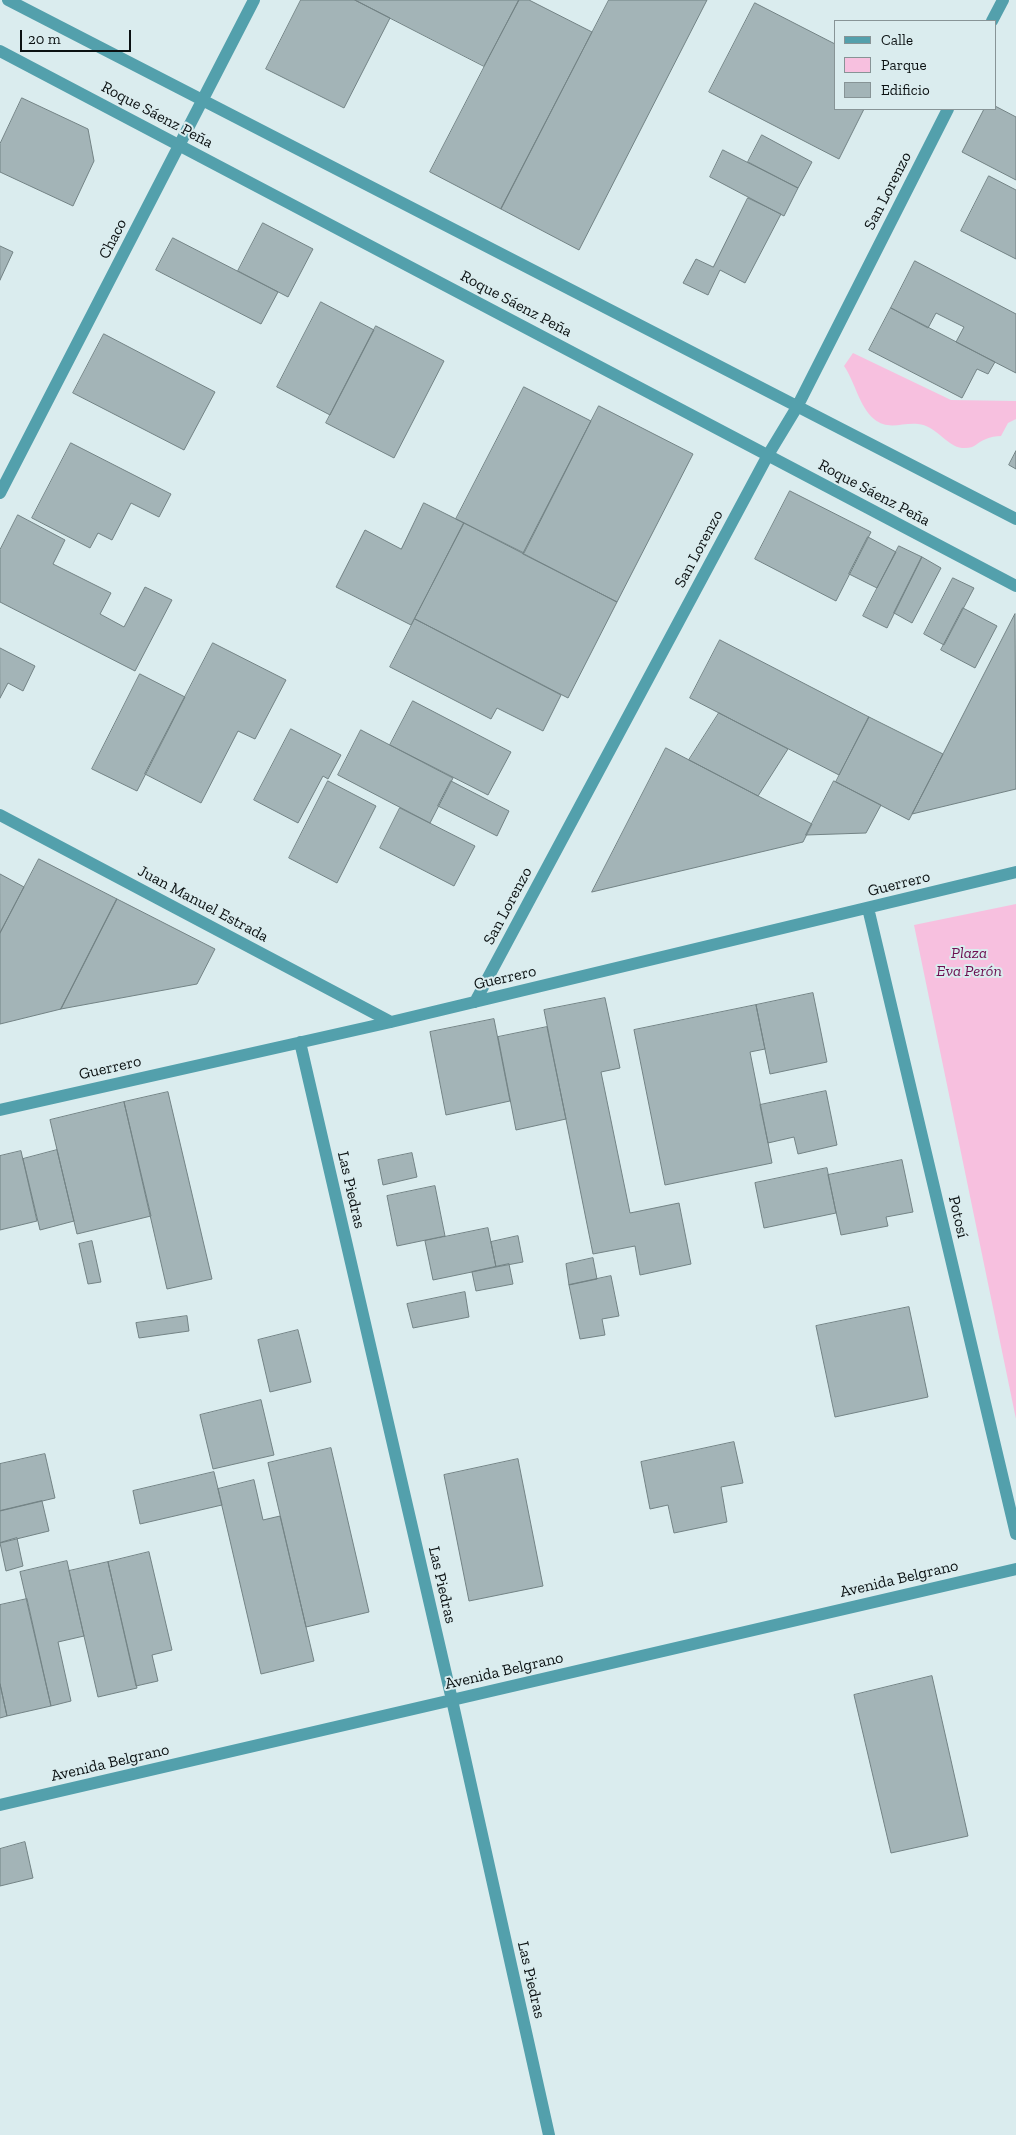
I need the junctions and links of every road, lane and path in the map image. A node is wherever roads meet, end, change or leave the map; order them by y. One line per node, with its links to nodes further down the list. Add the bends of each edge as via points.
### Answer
1 (8, 0): 6 (street, Roque Sáenz Peña)
2 (254, 0): 6 (street, Chaco)
3 (1003, 0): 4 (street)
4 (993, 20)
5 (0, 51): 8 (street, Roque Sáenz Peña)
6 (202, 100): 8 (street, Chaco); 9 (street, Roque Sáenz Peña)
7 (947, 110): 9 (street, San Lorenzo)
8 (179, 145): 10 (street, Roque Sáenz Peña); 11 (street, Chaco)
9 (798, 407): 10 (street, San Lorenzo); 12 (street, Roque Sáenz Peña)
10 (768, 455): 13 (street, Roque Sáenz Peña); 17 (street, San Lorenzo)
11 (0, 493)
12 (1016, 520)
13 (1016, 586)
14 (0, 815): 18 (street, Juan Manuel Estrada)
15 (1016, 872): 16 (street, Guerrero)
16 (868, 908): 17 (street, Guerrero); 21 (street, Potosí)
17 (475, 1002): 18 (street, Guerrero)
18 (391, 1022): 19 (street, Guerrero)
19 (300, 1042): 20 (street, Guerrero); 23 (street, Las Piedras)
20 (0, 1110)
21 (1016, 1534)
22 (1016, 1568): 23 (street, Avenida Belgrano)
23 (452, 1700): 24 (street, Avenida Belgrano); 25 (street, Las Piedras)
24 (0, 1805)
25 (549, 2135)

